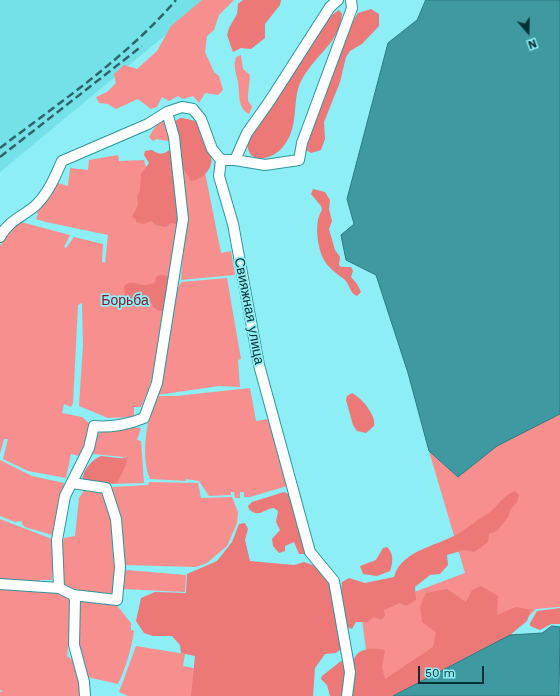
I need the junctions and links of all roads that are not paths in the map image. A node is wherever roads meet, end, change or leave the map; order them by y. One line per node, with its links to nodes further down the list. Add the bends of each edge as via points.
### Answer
1 (338, 0): 5 (street, via 330,7 247,133)
2 (352, 0): 5 (street, via 352,8 302,143 299,160 265,165)
3 (168, 112): 4 (street, via 182,107 193,109 201,119 212,150); 6 (street, via 148,124 62,161 49,188 36,205); 7 (street, via 174,137 183,219 157,383 144,418 124,424 94,426 89,448)
4 (221, 160): 5 (street); 12 (street, Свияжная улица, via 219,176 233,224 261,371 310,552 334,581 350,672)
5 (235, 160)
6 (1, 231)
7 (72, 483): 9 (street, via 65,496 56,540); 10 (street, via 106,488 115,514 120,567 117,600)
8 (0, 584): 9 (street)
9 (59, 588): 10 (street)
10 (73, 595): 11 (street, via 76,603 74,645)
11 (85, 696)
12 (348, 696)

